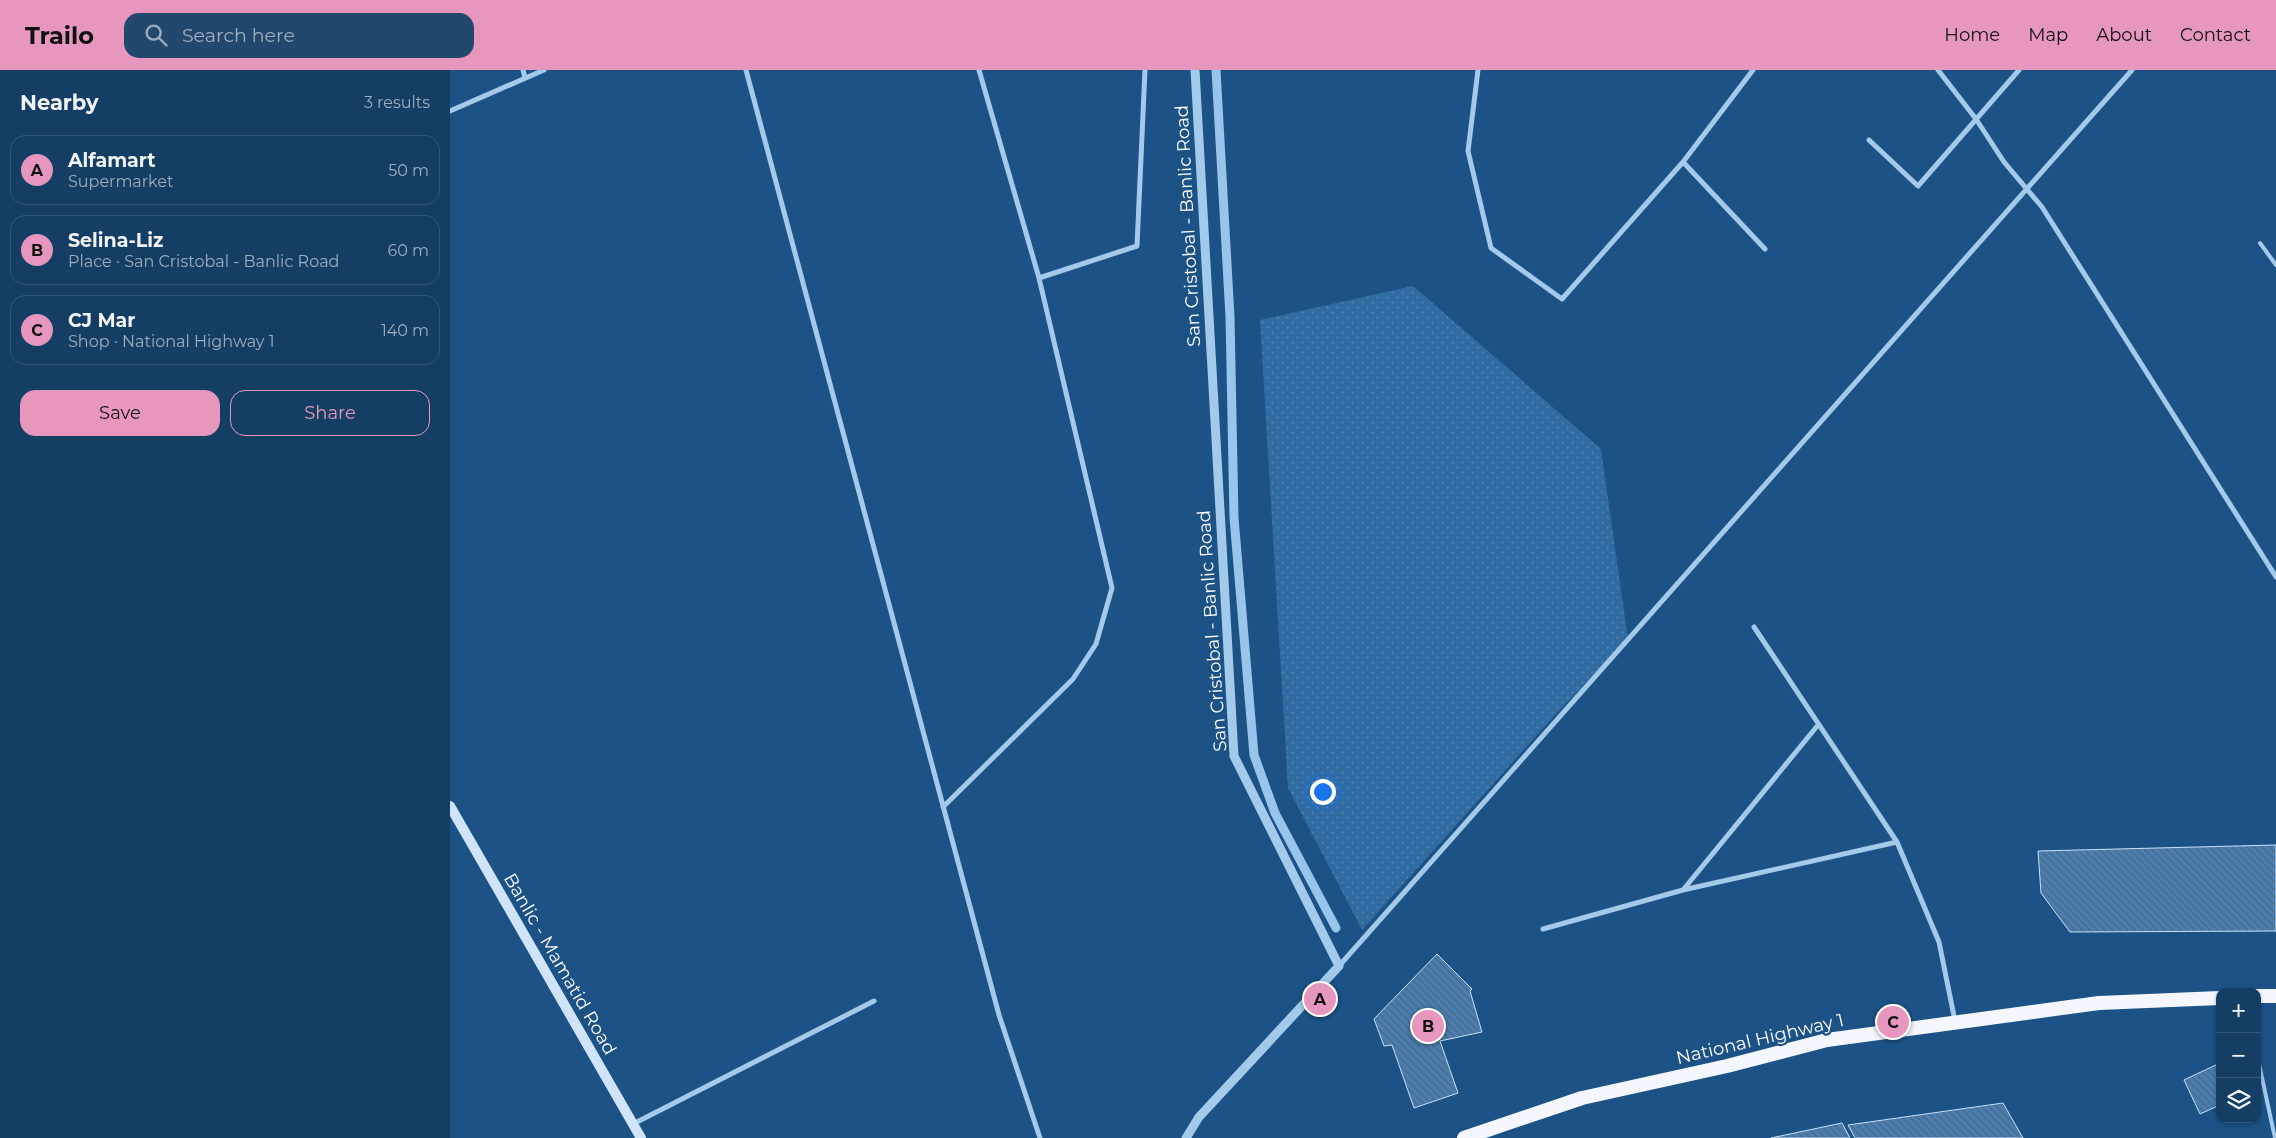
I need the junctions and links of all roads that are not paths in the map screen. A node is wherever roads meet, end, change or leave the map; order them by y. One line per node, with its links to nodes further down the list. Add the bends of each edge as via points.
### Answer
1 (523, 70): 12 (street)
2 (544, 70): 12 (street)
3 (746, 70): 26 (street)
4 (979, 70): 21 (street)
5 (1145, 70): 21 (street, via 1137,246)
6 (1195, 70): 30 (street, San Cristobal - Banlic Road, via 1234,756)
7 (1478, 70): 16 (street, via 1468,151 1491,248 1562,299)
8 (1753, 70): 16 (street)
9 (1938, 70): 14 (street)
10 (2019, 70): 14 (street)
11 (2132, 70): 17 (street)
12 (525, 78): 13 (street)
13 (450, 111)
14 (1976, 119): 15 (street, via 1918,186); 17 (street)
15 (1868, 140)
16 (1683, 162): 19 (street)
17 (2027, 190): 22 (street, via 2042,207); 30 (street)
18 (2260, 243): 20 (lane)
19 (1765, 249)
20 (2276, 265)
21 (1039, 278): 26 (street, via 1112,588 1096,644 1073,678)
22 (2276, 577)
23 (1754, 627): 24 (street)
24 (1818, 725): 27 (street); 28 (street)
25 (450, 806): 37 (main road, Banlic - Mamatid Road)
26 (943, 807): 39 (street, via 999,1015)
27 (1897, 842): 28 (street); 35 (street, via 1939,942)
28 (1683, 890): 29 (street)
29 (1543, 929)
30 (1339, 966): 40 (street, via 1199,1117)
31 (2261, 996): 32 (highway)
32 (2276, 996)
33 (2216, 998): 35 (highway, National Highway 1, via 2100,1003)
34 (874, 1001): 37 (street)
35 (1955, 1024): 41 (highway, National Highway 1, via 1826,1040 1582,1098)
36 (2261, 1073): 42 (lane)
37 (633, 1124): 38 (main road, Banlic - Mamatid Road)
38 (641, 1138)
39 (1040, 1138)
40 (1186, 1138)
41 (1464, 1138)
42 (2275, 1138)

